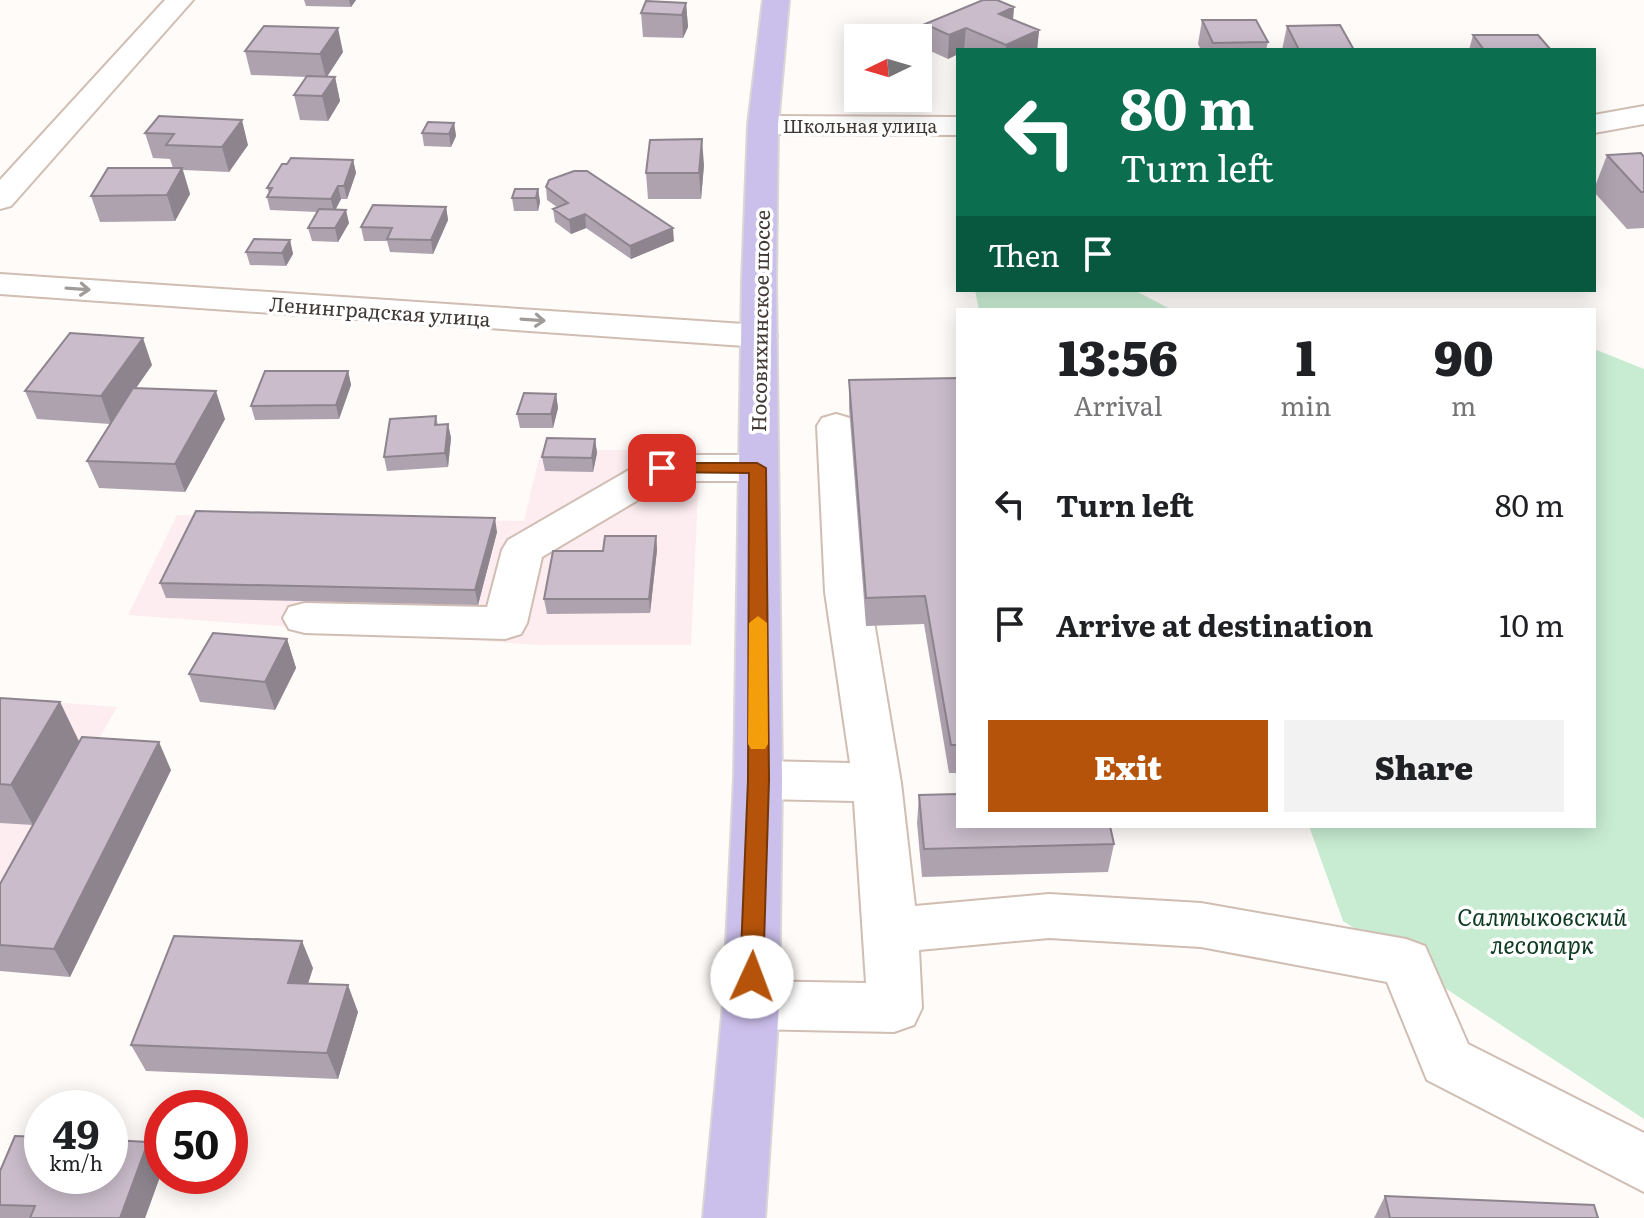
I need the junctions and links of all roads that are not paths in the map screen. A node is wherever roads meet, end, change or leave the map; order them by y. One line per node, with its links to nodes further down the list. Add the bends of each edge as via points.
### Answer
1 (180, 0): 7 (street)
2 (776, 0): 5 (main road, Носовихинское шоссе)
3 (1644, 115): 4 (street)
4 (1596, 124)
5 (763, 125): 6 (street, Школьная улица); 9 (main road, Носовихинское шоссе)
6 (956, 126)
7 (0, 199)
8 (0, 284): 9 (street, Ленинградская улица, one-way to 9)
9 (759, 336): 11 (main road, Носовихинское шоссе)
10 (836, 426): 14 (street, via 847,592)
11 (757, 468): 12 (street, via 662,468 523,550 505,623); 13 (main road, Носовихинское шоссе)
12 (305, 618)
13 (758, 780): 14 (street); 16 (main road, Носовихинское шоссе)
14 (877, 783): 15 (street)
15 (891, 930): 16 (street, via 894,1008); 17 (street, via 1049,916 1186,924 1406,962 1447,1062)
16 (751, 1005): 18 (main road, Носовихинское шоссе)
17 (1644, 1164)
18 (734, 1218)

